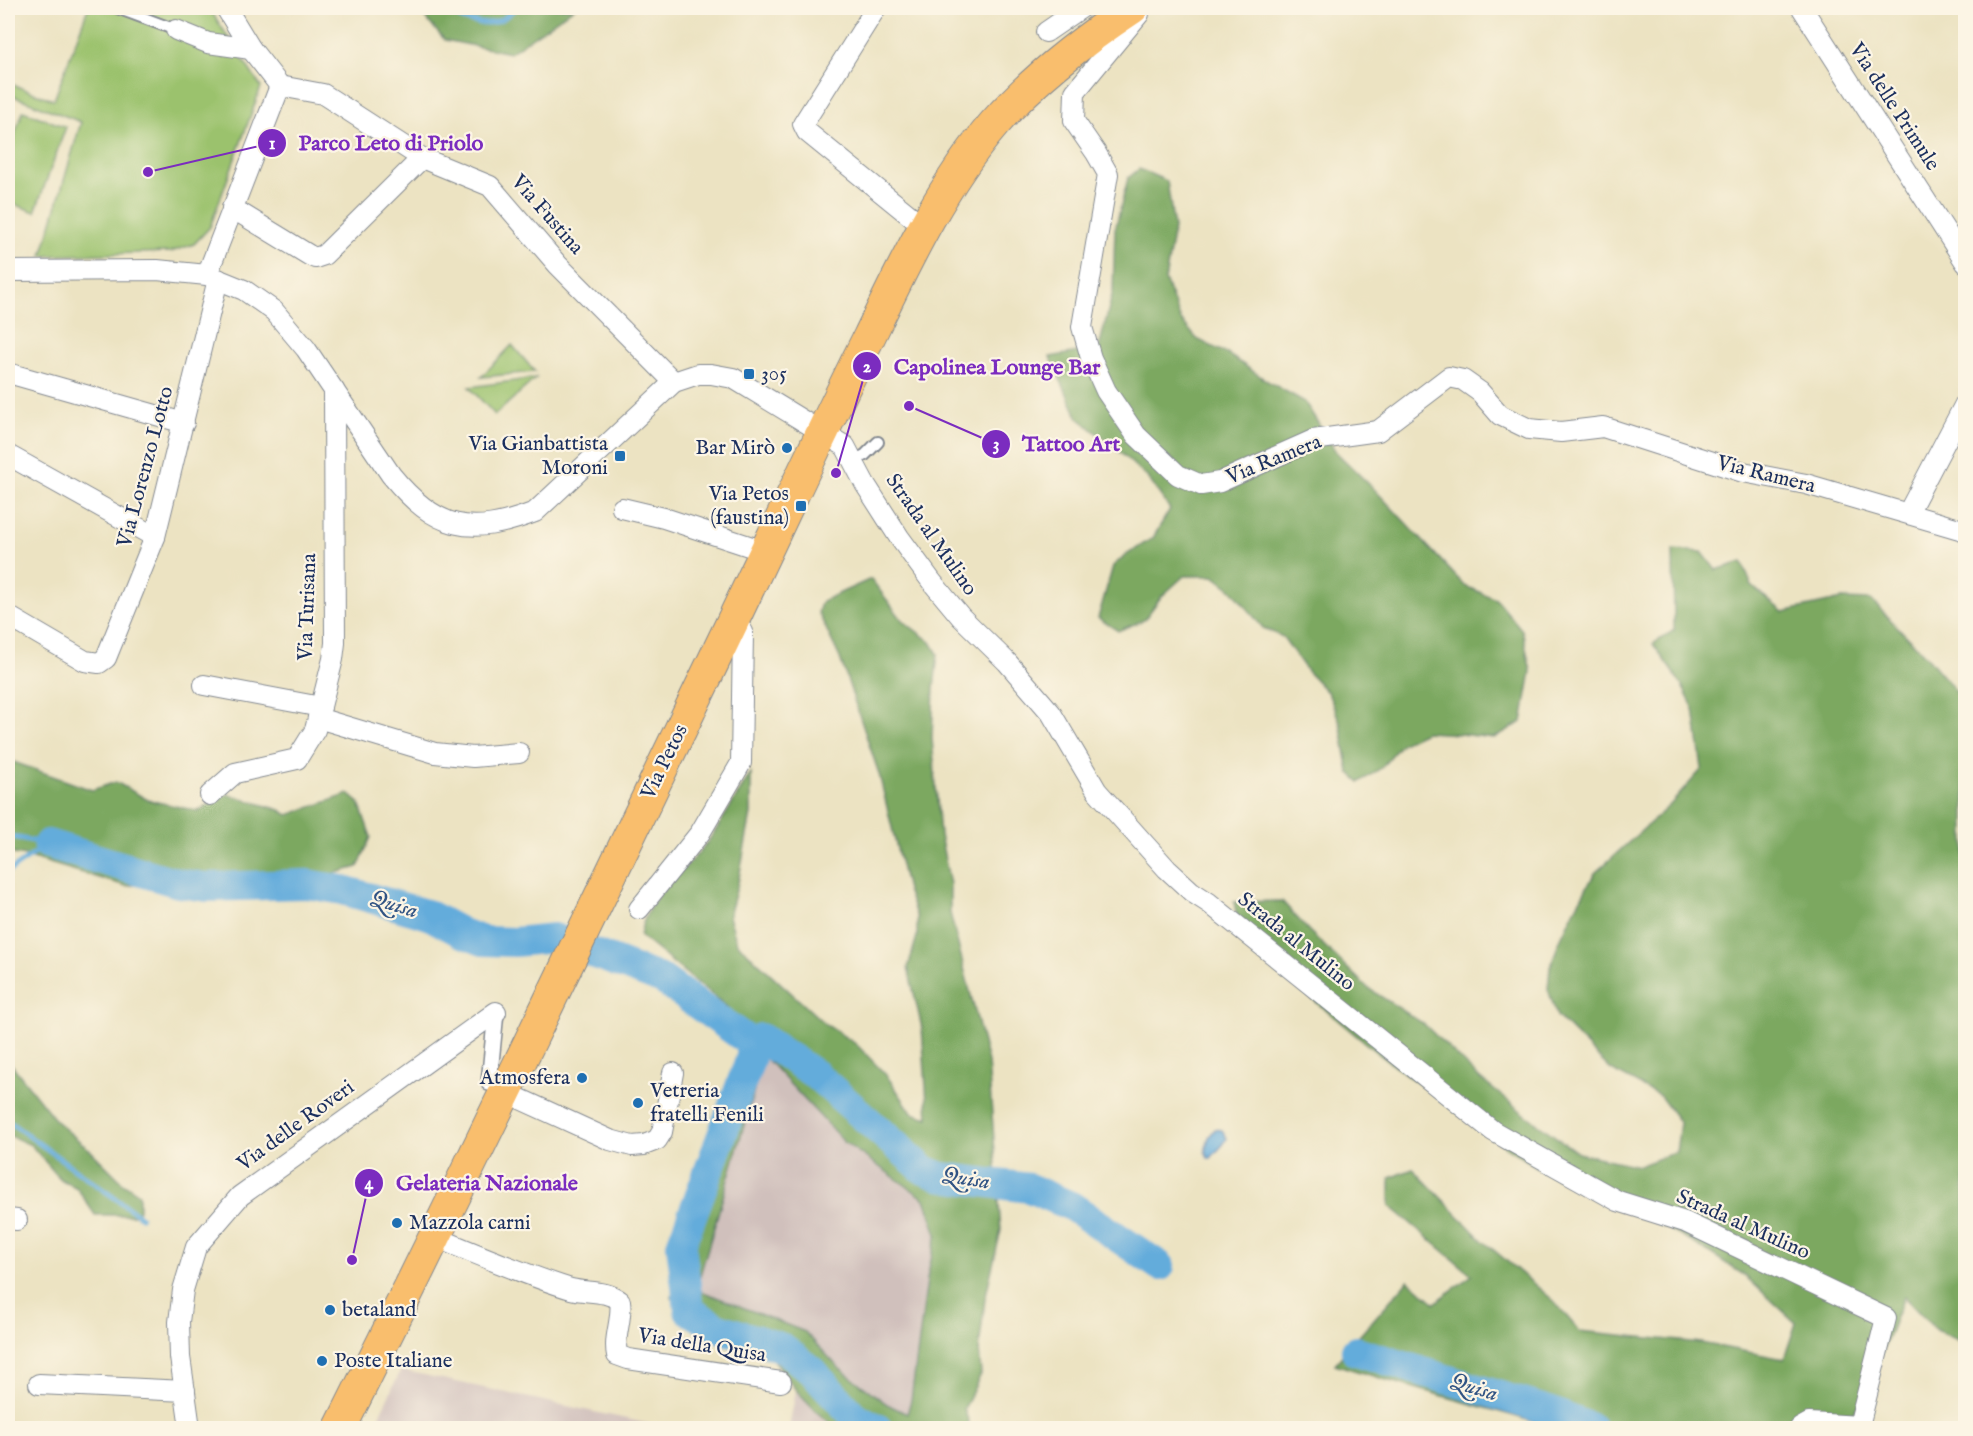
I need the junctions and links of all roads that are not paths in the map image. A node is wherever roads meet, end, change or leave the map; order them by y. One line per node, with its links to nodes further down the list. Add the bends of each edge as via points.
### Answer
1 (117, 8): 8 (lane)
2 (226, 8): 10 (street)
3 (876, 8): 14 (street, via 803,124 807,132)
4 (1081, 8): 9 (street)
5 (1132, 8): 14 (main road, via 1063,58 1010,106 972,153)
6 (1144, 8): 28 (street, Via Ramera, via 1075,92 1074,121 1108,174 1082,327 1106,391 1136,435 1178,476 1201,485 1220,482 1312,440 1378,431 1449,378 1463,380 1500,415 1529,429 1561,432 1603,427 1743,472 1806,484)
7 (1802, 8): 15 (street, Via delle Primule)
8 (176, 30): 10 (street, via 208,43)
9 (1046, 32)
10 (251, 49): 11 (street)
11 (280, 86): 12 (street, Via Fustina, via 323,94); 13 (street)
12 (422, 158): 13 (street, via 324,255 315,258); 19 (street, Via Fustina, via 490,186 558,265)
13 (232, 208): 17 (street)
14 (924, 227): 23 (main road)
15 (1965, 263)
16 (8, 271): 17 (street, via 157,270)
17 (213, 277): 20 (street, via 244,290 274,311); 22 (street, Via Lorenzo Lotto)
18 (8, 373): 22 (street)
19 (674, 382): 20 (street, via 535,512 508,523 480,526 438,518 406,494); 23 (street, via 698,374 733,378)
20 (334, 390): 35 (street, Via Turisana, via 335,643)
21 (1965, 402): 28 (street)
22 (184, 423): 30 (street, Via Lorenzo Lotto)
23 (822, 431): 26 (street, Strada al Mulino, via 845,446); 31 (main road, Via Petos)
24 (878, 442): 26 (lane, via 866,455)
25 (8, 455): 30 (street)
26 (853, 461): 48 (street, Strada al Mulino, via 899,537 932,582 1051,713 1097,790 1192,892 1493,1131 1618,1201 1685,1222 1886,1318 1859,1426 1809,1423)
27 (622, 508): 31 (street)
28 (1908, 513): 29 (street, Via Ramera)
29 (1965, 531)
30 (155, 537): 32 (street, Via Lorenzo Lotto, via 106,658 99,663 86,662)
31 (766, 552): 33 (main road, Via Petos)
32 (8, 616)
33 (734, 619): 38 (street, via 743,632 741,763 700,833); 41 (main road, Via Petos, via 561,977)
34 (204, 685): 35 (street)
35 (320, 713): 36 (street, via 435,753 473,757); 37 (street, Via Turisana, via 315,730 297,759 235,773)
36 (519, 753)
37 (210, 795)
38 (639, 909)
39 (496, 1012): 41 (street, Via delle Roveri); 45 (street, Via delle Roveri, via 240,1196 196,1247 183,1290 179,1322)
40 (673, 1073): 41 (street, via 662,1132 657,1140 644,1145 610,1140)
41 (497, 1088): 42 (main road, Via Petos)
42 (435, 1237): 43 (street, Via della Quisa, via 574,1290 614,1295 622,1311 615,1346 617,1355); 47 (main road, Via Petos)
43 (781, 1382)
44 (39, 1384): 45 (street)
45 (185, 1391): 46 (street, Via delle Roveri)
46 (189, 1428)
47 (340, 1428)
48 (1800, 1428)

